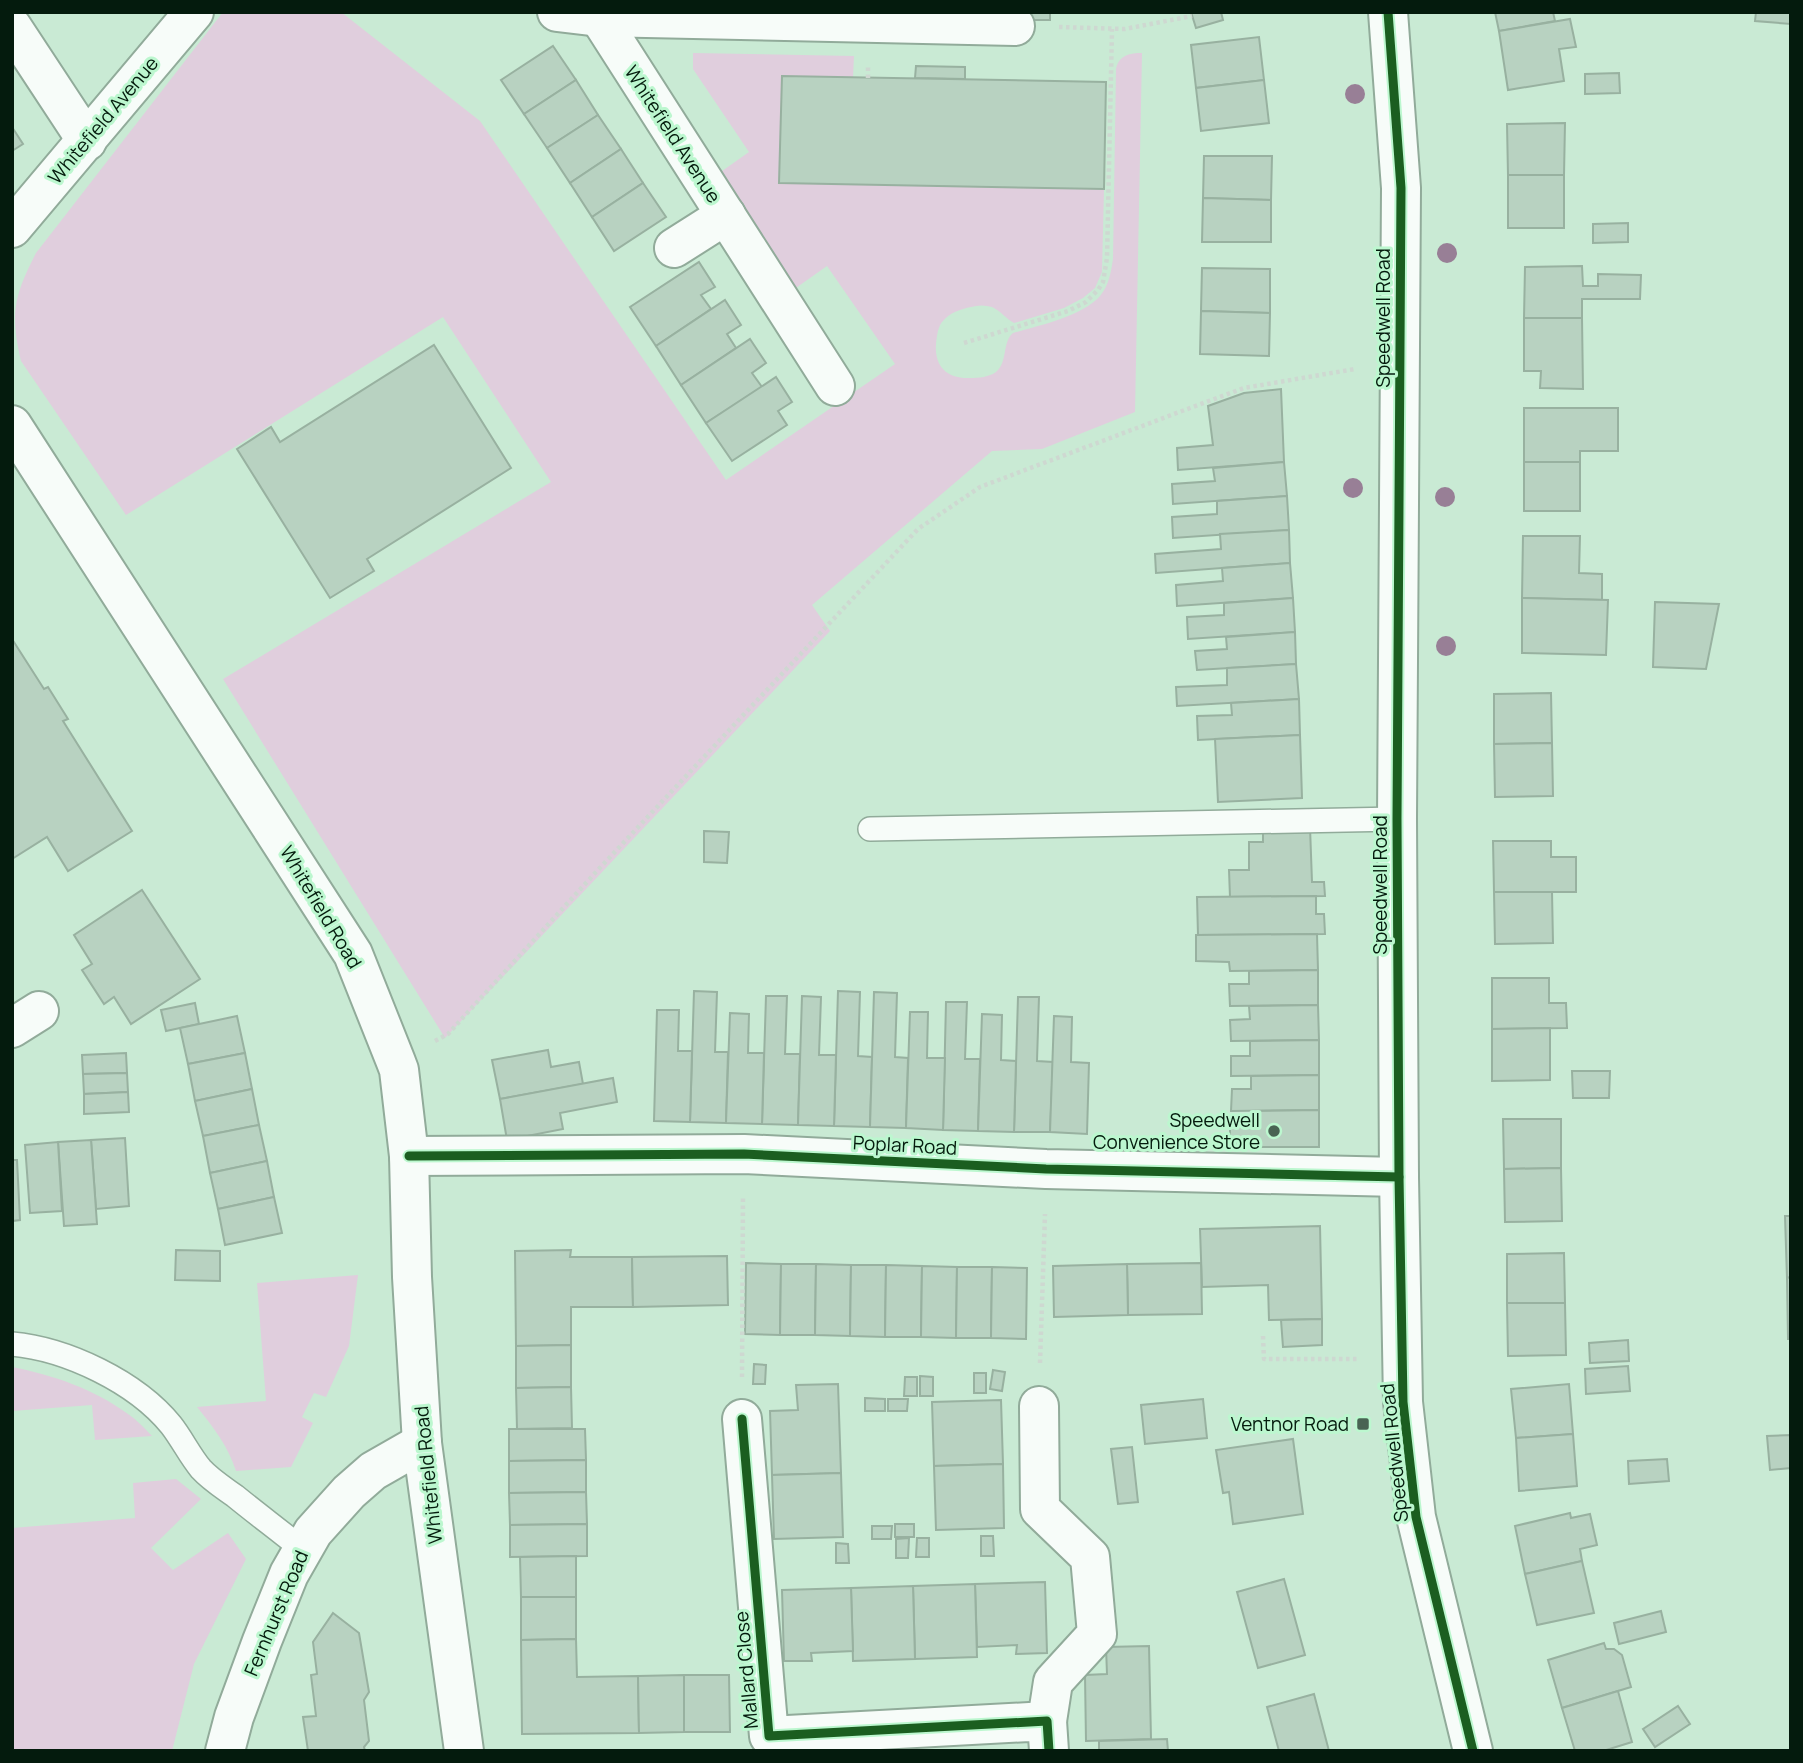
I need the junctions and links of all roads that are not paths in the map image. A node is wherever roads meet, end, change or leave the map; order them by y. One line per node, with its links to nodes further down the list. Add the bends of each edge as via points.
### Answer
1 (194, 12): 7 (street, Whitefield Avenue)
2 (557, 12): 4 (street)
3 (1388, 12): 13 (street, Speedwell Road, via 1401,188)
4 (599, 17): 5 (street); 8 (street, Whitefield Avenue)
5 (1015, 26)
6 (12, 27): 7 (street)
7 (87, 141): 9 (street, Whitefield Avenue)
8 (726, 215): 10 (street, Whitefield Avenue); 11 (street, Whitefield Avenue)
9 (12, 228)
10 (674, 248)
11 (835, 386)
12 (16, 438): 15 (street, Whitefield Road, via 353,954 399,1070)
13 (1397, 820): 14 (lane); 16 (street, Speedwell Road)
14 (870, 829)
15 (409, 1156): 16 (street, Poplar Road, via 744,1154 1046,1170); 20 (street, Whitefield Road)
16 (1399, 1177): 26 (street, Speedwell Road, via 1403,1402 1416,1517)
17 (12, 1344): 21 (lane, via 85,1364 138,1395 172,1425 202,1470)
18 (1039, 1406): 22 (street, Mallard Close, via 1040,1509 1090,1558 1097,1634 1054,1682)
19 (742, 1419): 23 (street, Mallard Close)
20 (422, 1443): 21 (street, Fernhurst Road, via 357,1485); 25 (street, Whitefield Road)
21 (302, 1549): 24 (street, Fernhurst Road, via 262,1641)
22 (1048, 1736): 23 (street, Mallard Close)
23 (769, 1743)
24 (225, 1751)
25 (464, 1751)
26 (1473, 1751)

